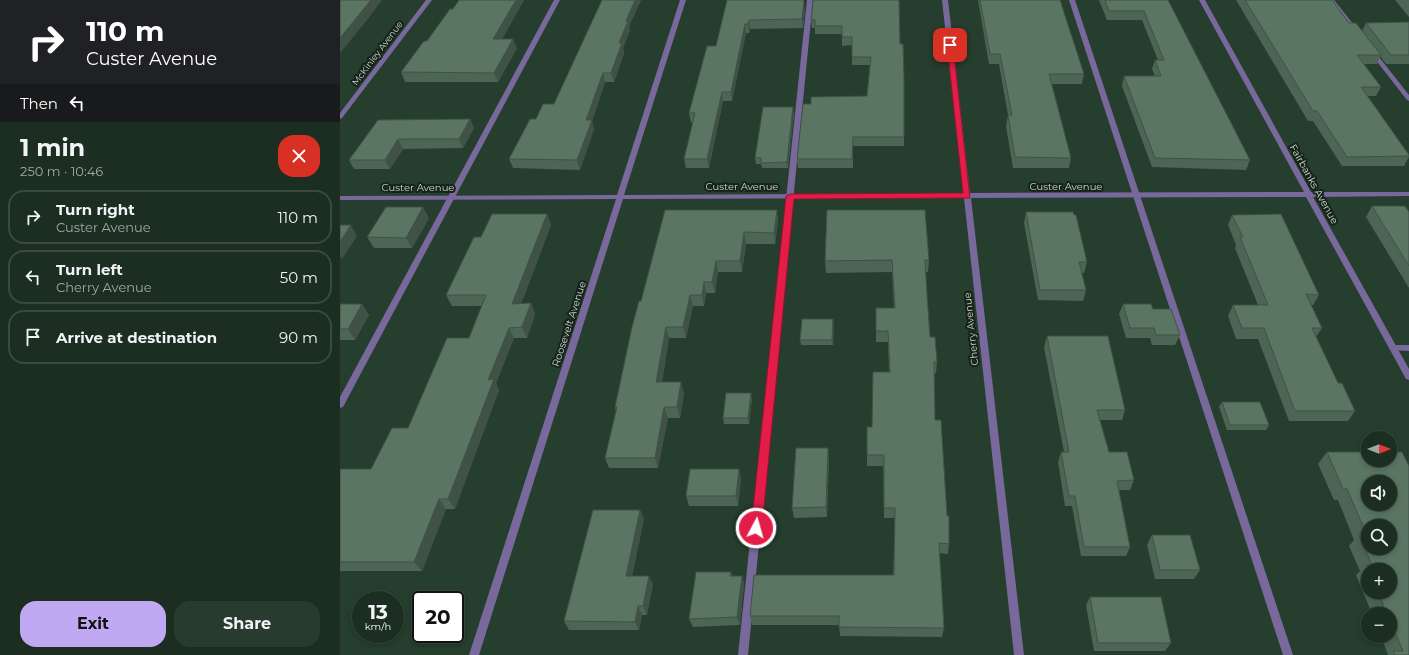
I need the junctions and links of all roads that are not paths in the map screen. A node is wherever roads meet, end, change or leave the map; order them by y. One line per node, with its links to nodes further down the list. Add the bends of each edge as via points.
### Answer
1 (429, 0): 12 (street, McKinley Avenue)
2 (557, 0): 18 (street)
3 (683, 0): 19 (street, Roosevelt Avenue)
4 (810, 0): 16 (street)
5 (945, 0): 17 (street, Cherry Avenue)
6 (1072, 0): 15 (street)
7 (1202, 0): 13 (street, Fairbanks Avenue)
8 (1331, 0): 9 (street)
9 (1360, 37)
10 (1370, 50): 11 (street)
11 (1409, 99)
12 (340, 117)
13 (1309, 194): 14 (street, Custer Avenue); 15 (street, Custer Avenue); 21 (street, Fairbanks Avenue)
14 (1409, 194)
15 (1137, 195): 17 (street, Custer Avenue); 28 (street)
16 (790, 196): 17 (street, Custer Avenue); 19 (street, Custer Avenue); 26 (street)
17 (967, 196): 27 (street, Cherry Avenue)
18 (451, 197): 19 (street, Custer Avenue); 20 (street, Custer Avenue); 24 (street)
19 (620, 197): 25 (street, Roosevelt Avenue)
20 (340, 198)
21 (1393, 348): 22 (street); 23 (street, Fairbanks Avenue)
22 (1409, 348)
23 (1409, 377)
24 (340, 405)
25 (474, 655)
26 (743, 655)
27 (1019, 655)
28 (1288, 655)

